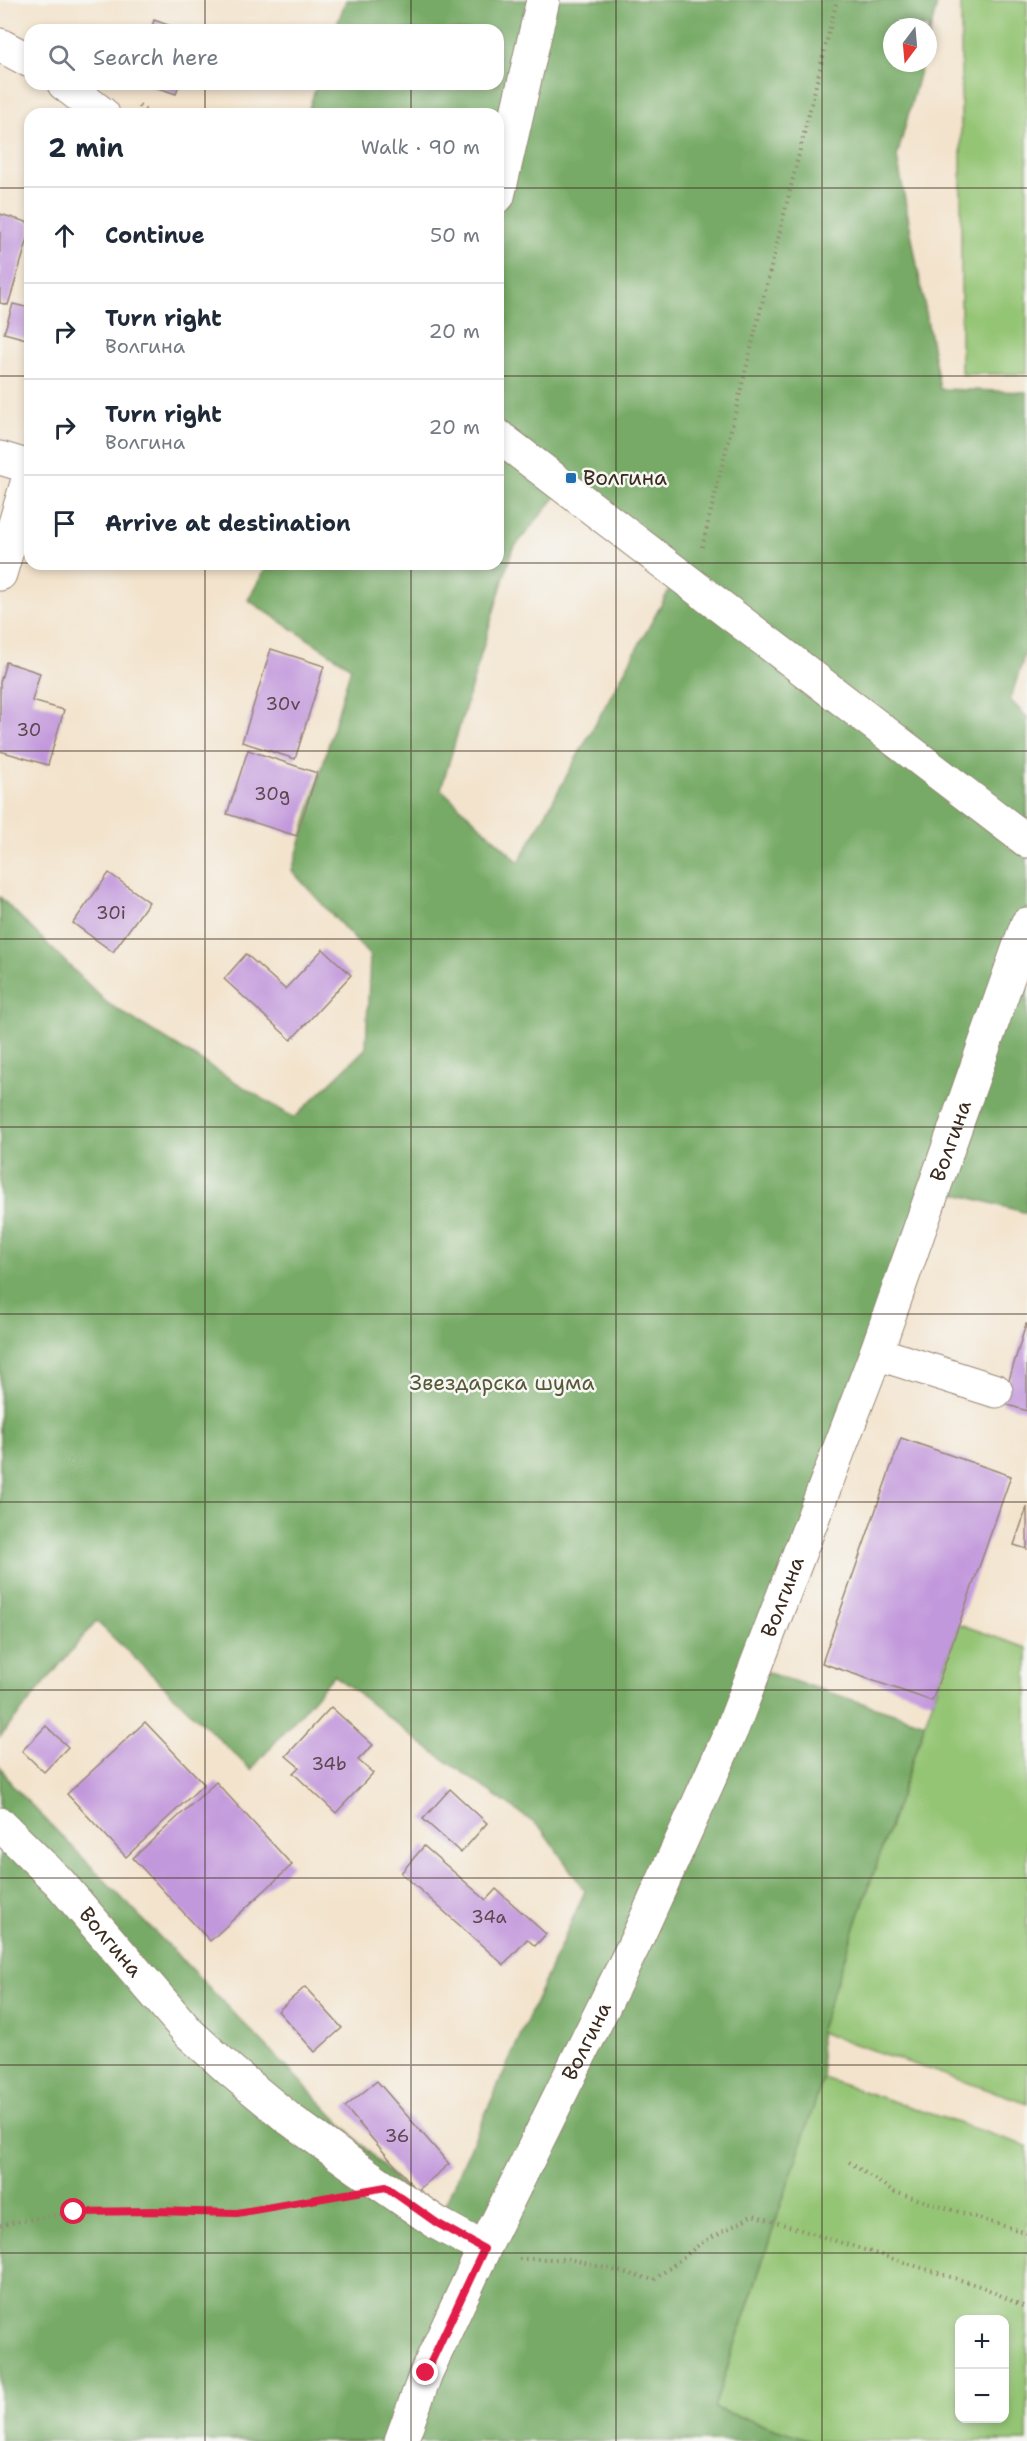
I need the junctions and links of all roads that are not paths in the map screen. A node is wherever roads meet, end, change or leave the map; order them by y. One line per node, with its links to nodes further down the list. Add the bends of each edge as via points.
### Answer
1 (543, 0): 6 (street)
2 (0, 45): 3 (street)
3 (24, 58)
4 (72, 90): 5 (street)
5 (95, 108)
6 (504, 170)
7 (504, 441): 12 (street)
8 (0, 458): 9 (street)
9 (24, 465)
10 (24, 493): 11 (street)
11 (0, 574)
12 (1027, 841)
13 (1027, 924): 14 (street, Волгина)
14 (876, 1353): 15 (street); 17 (street, Волгина, via 732,1729)
15 (996, 1391)
16 (0, 1824): 17 (street, Волгина, via 59,1882 189,2033 288,2118 437,2223)
17 (499, 2254): 18 (street, Волгина, via 426,2373)
18 (401, 2441)

